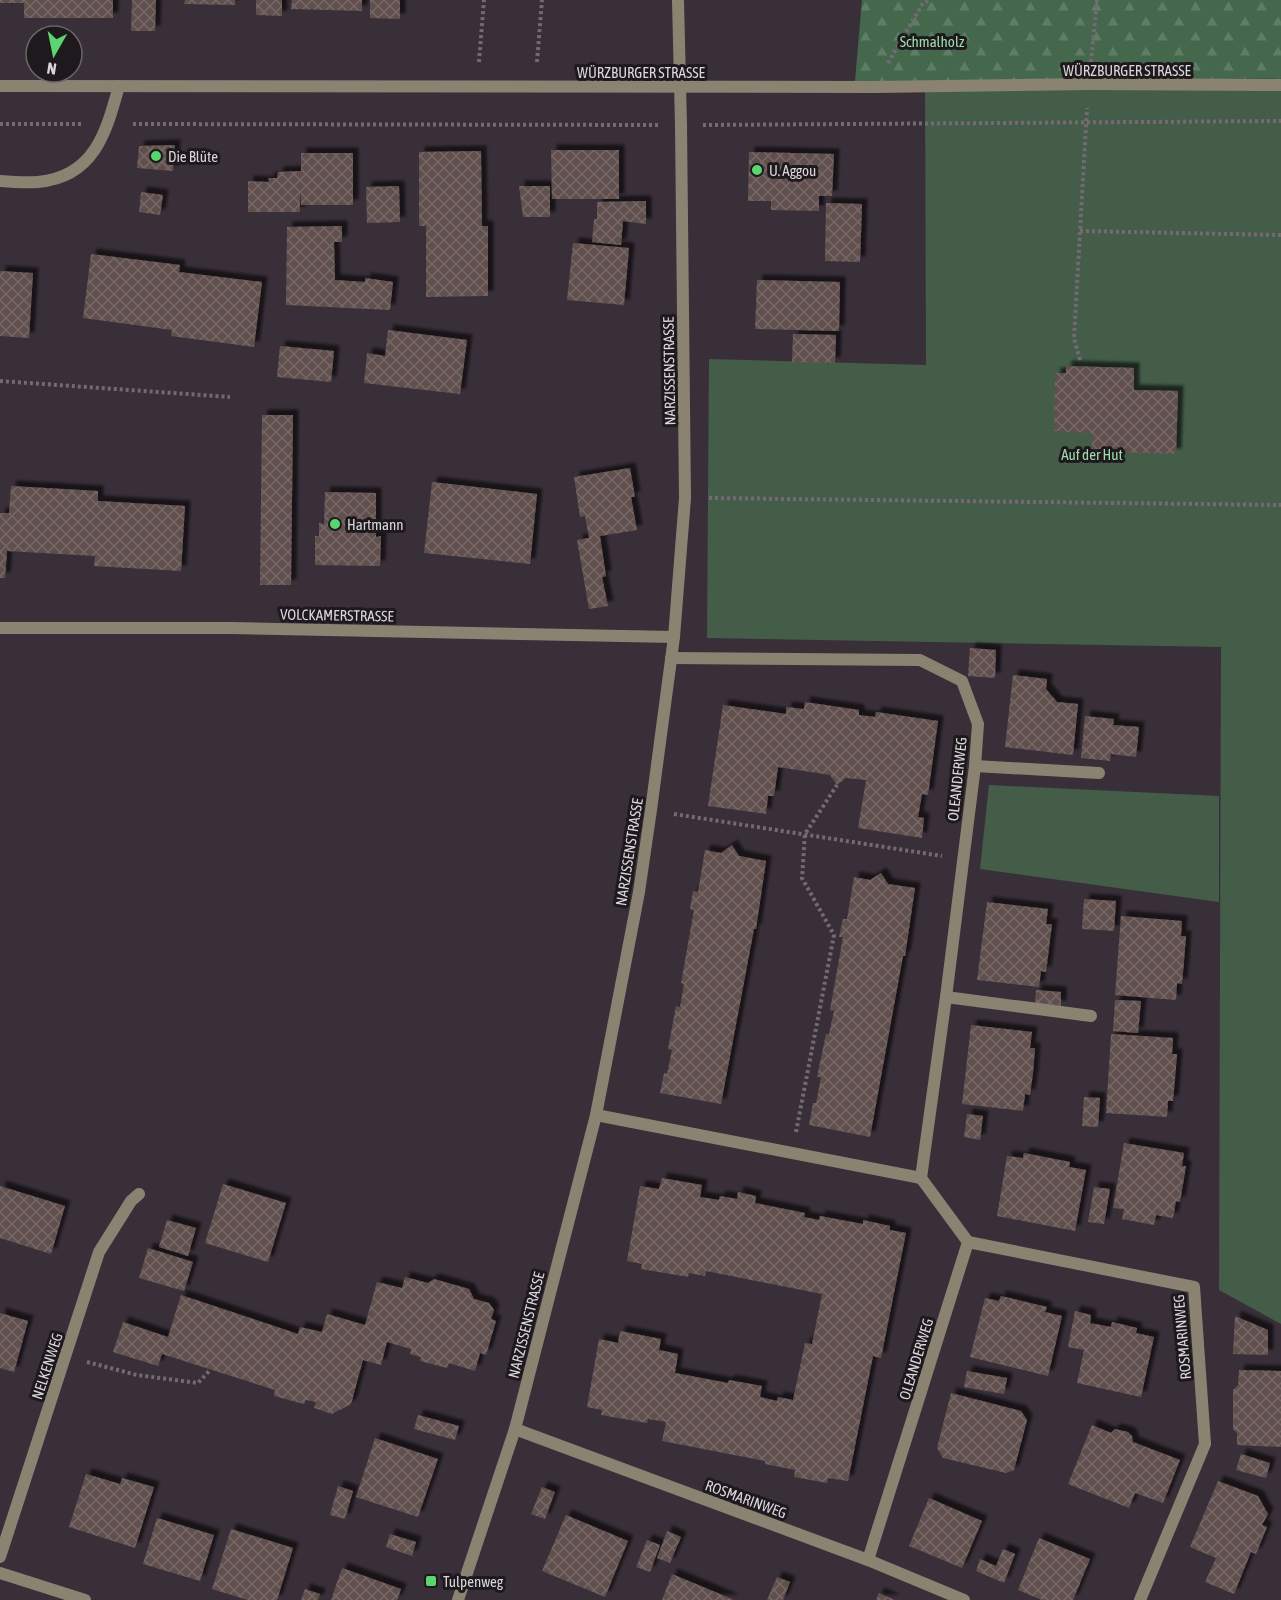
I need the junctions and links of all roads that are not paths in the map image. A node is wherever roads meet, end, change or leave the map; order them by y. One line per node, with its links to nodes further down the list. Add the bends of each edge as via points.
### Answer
1 (678, 0): 5 (street, NARZISSENSTRASSE)
2 (1281, 85): 5 (street, WÜRZBURGER STRASSE)
3 (0, 86): 4 (street, WÜRZBURGER STRASSE)
4 (119, 86): 5 (street, WÜRZBURGER STRASSE); 6 (street, via 108,124 93,154 70,174 39,182)
5 (681, 87): 8 (street, NARZISSENSTRASSE, via 685,498)
6 (0, 181)
7 (0, 628): 8 (street, VOLCKAMERSTRASSE)
8 (674, 637): 9 (street, NARZISSENSTRASSE)
9 (671, 658): 10 (street, OLEANDERWEG, via 920,660 962,681 978,724); 14 (street, NARZISSENSTRASSE, via 639,892)
10 (975, 766): 11 (street); 12 (street, OLEANDERWEG)
11 (1099, 773)
12 (946, 997): 13 (street); 15 (street, OLEANDERWEG)
13 (1091, 1016)
14 (596, 1115): 15 (street); 18 (street, NARZISSENSTRASSE)
15 (921, 1178): 17 (street)
16 (139, 1194): 19 (street, NELKENWEG, via 130,1201 99,1252)
17 (968, 1242): 20 (street, OLEANDERWEG); 25 (street, ROSMARINWEG, via 1194,1287 1205,1444)
18 (515, 1429): 20 (street, ROSMARINWEG); 23 (street, NARZISSENSTRASSE)
19 (0, 1557)
20 (868, 1560): 24 (street, ROSMARINWEG)
21 (0, 1573): 22 (street)
22 (85, 1600)
23 (458, 1600)
24 (964, 1600)
25 (1140, 1600)

